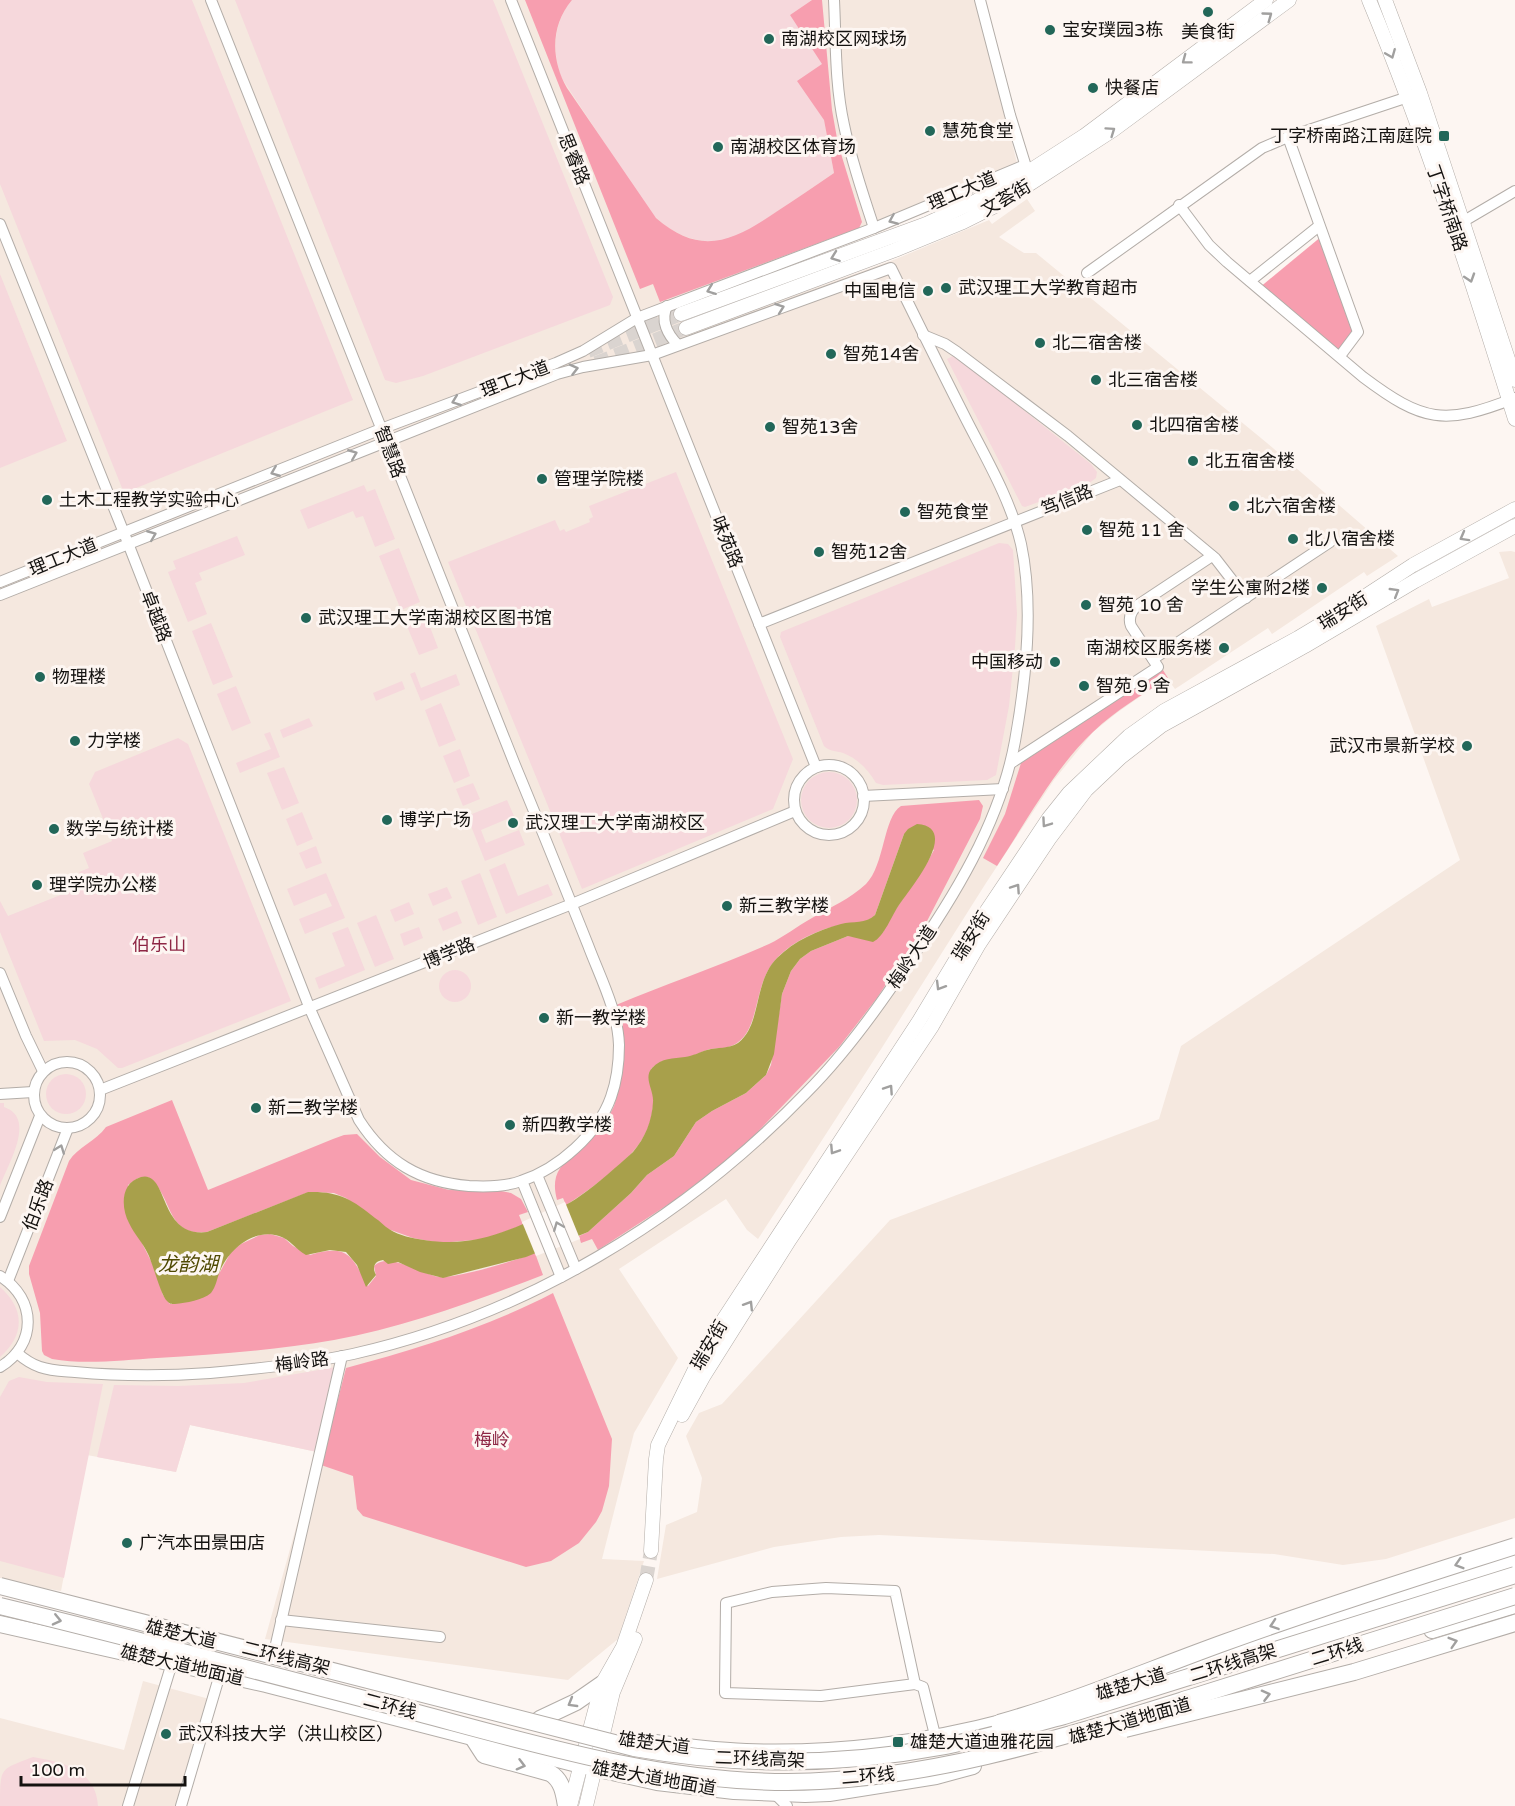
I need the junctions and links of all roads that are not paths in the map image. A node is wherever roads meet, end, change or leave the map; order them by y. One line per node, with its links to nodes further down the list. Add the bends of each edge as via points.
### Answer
1 (211, 0): 30 (street, 智慧路)
2 (511, 0): 22 (street, 思睿路)
3 (834, 0): 17 (street, via 843,124)
4 (980, 0): 11 (street)
5 (1266, 0): 11 (main road, 文荟街, one-way to 11, via 1084,136)
6 (1289, 0): 11 (main road, 文荟街, one-way to 6, via 976,201 926,224 683,321 895,250 997,205 1113,130)
7 (1369, 0): 9 (main road, 丁字桥南路, one-way to 9)
8 (1385, 0): 9 (main road, 丁字桥南路)
9 (1414, 95): 10 (street); 14 (main road, 丁字桥南路); 28 (main road, 丁字桥南路, one-way to 28)
10 (1287, 137): 13 (street, via 1250,155); 16 (street)
11 (1026, 169): 17 (street, 理工大道, one-way to 17)
12 (1515, 191): 14 (street)
13 (1179, 205): 19 (street); 20 (street, via 1209,245)
14 (1464, 221): 27 (main road, 丁字桥南路)
15 (0, 224): 36 (street, 卓越路)
16 (1319, 226): 20 (street); 26 (street, via 1358,332)
17 (874, 228): 21 (street, 理工大道, one-way to 21)
18 (891, 268): 23 (street, 梅岭大道); 24 (street, 理工大道, one-way to 18)
19 (1087, 273)
20 (1250, 281): 26 (street)
21 (667, 306): 22 (street, 理工大道); 24 (street, via 665,324)
22 (637, 318): 25 (street, 味苑路); 30 (street, 理工大道, one-way to 30, via 556,363)
23 (923, 335): 32 (street, via 957,351); 34 (street, 梅岭大道)
24 (678, 345): 25 (street, 理工大道)
25 (652, 355): 31 (street, 理工大道, one-way to 25, via 557,374); 43 (street, 味苑路)
26 (1341, 357): 28 (street, via 1384,393 1426,414 1457,416)
27 (1515, 380)
28 (1512, 399): 29 (main road, 丁字桥南路)
29 (1515, 419)
30 (381, 429): 31 (street, 智慧路); 36 (street, 理工大道, one-way to 36)
31 (386, 441): 38 (street, 理工大道, one-way to 31); 50 (street, 智慧路)
32 (1120, 480): 34 (street, 笃信路); 39 (street)
33 (1515, 509): 35 (main road, 瑞安街, one-way to 35, via 1413,565 1298,638 1164,711 1129,736 1069,793 972,933 699,1361 658,1445 654,1551 665,1451 703,1377 932,1026 979,944 1076,802 1115,762 1161,726)
34 (1014, 521): 43 (street, 笃信路); 45 (street, 梅岭大道, via 1023,558 1026,633)
35 (1515, 526)
36 (124, 533): 38 (street, 卓越路); 40 (street, 理工大道)
37 (1330, 543): 42 (street)
38 (128, 544): 41 (street, 理工大道); 53 (street, 卓越路)
39 (1212, 556): 42 (street); 44 (street, via 1132,612 1131,626)
40 (0, 582)
41 (0, 595)
42 (1246, 598): 44 (street)
43 (759, 624): 46 (street, 味苑路)
44 (1153, 659): 45 (street, via 1158,667)
45 (1011, 763): 47 (street, 梅岭大道)
46 (816, 767): 48 (street, via 833,765 849,772 858,780); 49 (street, via 796,788)
47 (1003, 789): 48 (street); 63 (street, 梅岭大道, via 972,859 934,924 887,995 808,1092 715,1178)
48 (863, 796): 49 (street, via 862,811 854,823 836,834 808,828)
49 (795, 811): 50 (street, 博学路)
50 (572, 904): 53 (street, 博学路); 60 (street, 智慧路, via 618,1030 618,1064 613,1094 598,1121 570,1152)
51 (0, 972): 54 (street)
52 (0, 992): 54 (street)
53 (310, 1009): 55 (street, 博学路); 61 (street, 卓越路, via 358,1120 386,1153 416,1174 440,1182 500,1186)
54 (40, 1074): 55 (street, via 61,1062 81,1064 92,1072); 56 (street)
55 (100, 1090): 59 (street, via 99,1104 92,1116 81,1125)
56 (33, 1092): 57 (street); 58 (street)
57 (0, 1094)
58 (40, 1116): 59 (street, via 55,1126); 62 (street, 伯乐路)
59 (68, 1128): 65 (street, 伯乐路, one-way to 59)
60 (537, 1175): 61 (street, 卓越路); 63 (street, one-way to 60)
61 (522, 1181): 64 (street)
62 (0, 1217)
63 (576, 1269): 64 (street, 梅岭路)
64 (561, 1277): 67 (street, 梅岭路, via 442,1328)
65 (4, 1279): 66 (street, via 16,1289 27,1310 27,1333)
66 (17, 1353): 67 (street, 梅岭路, via 33,1365 50,1369 167,1375 254,1369); 68 (street)
67 (342, 1356): 77 (street)
68 (0, 1367)
69 (1515, 1546): 87 (main road, one-way to 87, bridge, via 1390,1585 1056,1705 916,1743 774,1755)
70 (1515, 1562): 90 (main road, 雄楚大道, via 1025,1716)
71 (1515, 1575): 87 (main road, 二环线高架, bridge, via 1064,1716 971,1741 906,1753 751,1761 634,1748)
72 (0, 1586): 87 (main road, 二环线高架, bridge)
73 (0, 1591): 81 (main road, 雄楚大道)
74 (1515, 1596): 88 (main road, 二环线, bridge)
75 (1515, 1605): 93 (main road, 雄楚大道地面道, via 936,1776)
76 (0, 1606): 88 (main road, 二环线, one-way to 88, bridge, via 544,1747 692,1775 768,1781 857,1778 961,1762)
77 (281, 1620): 80 (street); 81 (street)
78 (1515, 1623): 88 (main road, one-way to 78, bridge, via 1111,1732 1249,1700)
79 (0, 1624): 82 (main road, 雄楚大道地面道)
80 (440, 1637)
81 (273, 1657): 86 (main road, 雄楚大道, via 444,1700)
82 (172, 1663): 83 (main road, 雄楚大道地面道); 94 (street)
83 (220, 1674): 89 (main road, 雄楚大道地面道); 95 (street)
84 (602, 1684): 86 (main road, one-way to 86); 87 (main road); 87 (main road, via 623,1647 650,1580 636,1638 613,1692)
85 (915, 1684): 85 (street, via 820,1696 725,1693 726,1603 772,1592 826,1588 895,1591); 90 (street, via 923,1687)
86 (540, 1719): 87 (main road, 雄楚大道)
87 (589, 1734): 90 (main road, 雄楚大道, via 697,1748 766,1752 840,1751); 91 (main road)
88 (1065, 1737)
89 (473, 1738): 91 (main road, 雄楚大道地面道); 96 (main road, one-way to 96, via 484,1755 556,1777)
90 (936, 1739)
91 (588, 1767): 92 (main road, 雄楚大道地面道, via 657,1782); 96 (main road); 97 (main road)
92 (774, 1792): 93 (main road, 雄楚大道地面道); 98 (street)
93 (829, 1793): 99 (street)
94 (128, 1806)
95 (181, 1806)
96 (568, 1806)
97 (586, 1806)
98 (787, 1806)
99 (816, 1806)

